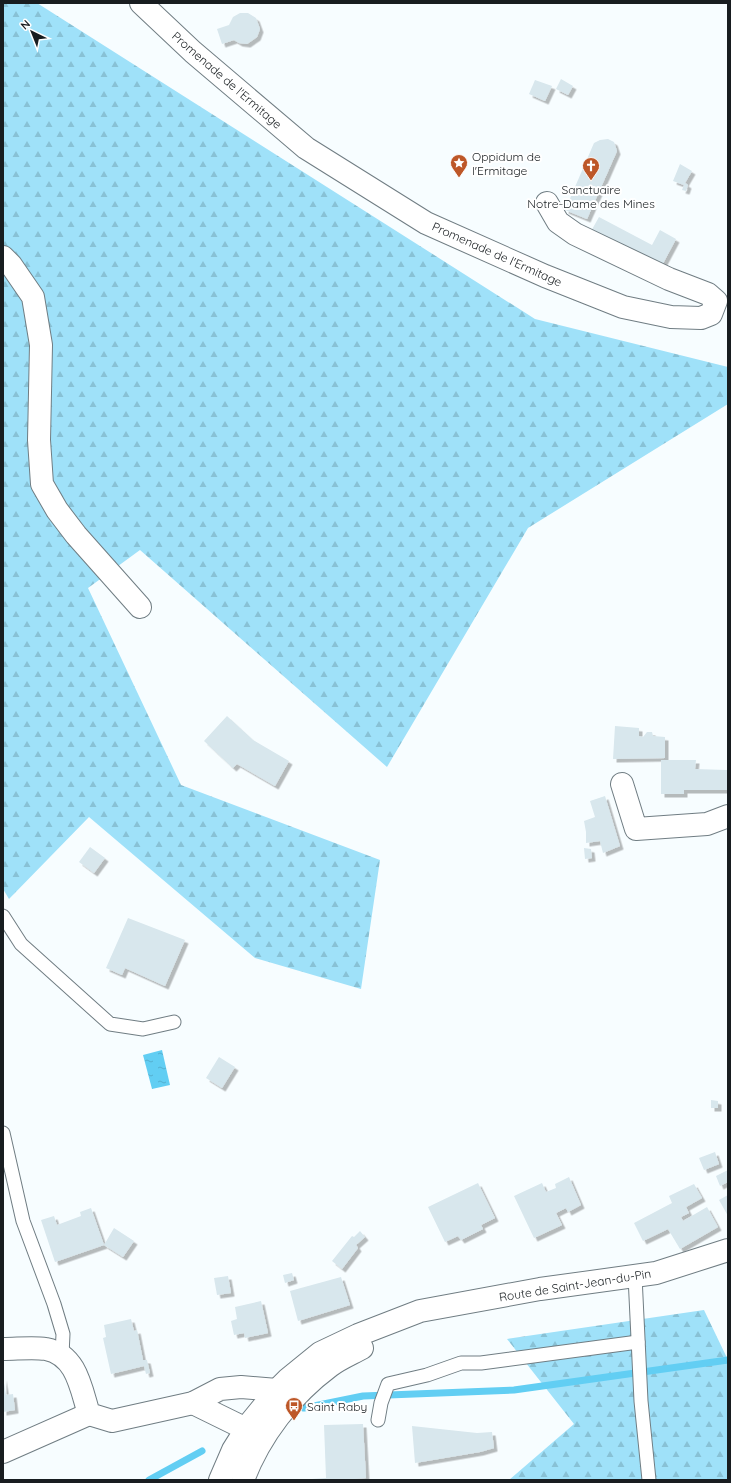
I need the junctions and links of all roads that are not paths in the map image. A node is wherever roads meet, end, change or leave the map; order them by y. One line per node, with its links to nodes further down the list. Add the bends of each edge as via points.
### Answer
1 (141, 3): 2 (street, Promenade de l'Ermitage, via 193,52 306,148 426,223 545,276 623,307 671,317 701,318 711,314 716,301 708,294 669,279 575,234 558,222)
2 (547, 203)
3 (3, 257): 4 (street, via 33,297 41,345 39,440 42,484 76,535)
4 (140, 608)
5 (622, 784): 6 (street, via 636,828 707,824)
6 (728, 816)
7 (3, 916): 8 (lane, via 21,944 110,1024 143,1030)
8 (174, 1022)
9 (3, 1133): 17 (lane, via 23,1221 63,1334)
10 (728, 1239): 12 (street, Route de Saint-Jean-du-Pin)
11 (728, 1250): 12 (street, Route de Saint-Jean-du-Pin)
12 (701, 1258): 13 (street, Route de Saint-Jean-du-Pin, via 656,1273)
13 (635, 1276): 14 (street, Route de Saint-Jean-du-Pin, via 540,1289); 15 (lane)
14 (447, 1306): 18 (street, Route de Saint-Jean-du-Pin, via 420,1311 326,1350 288,1378); 25 (street, Route de Saint-Jean-du-Pin, via 372,1342 338,1362 299,1391 252,1457)
15 (639, 1346): 21 (lane, via 461,1363 427,1375 388,1384); 26 (lane, via 641,1401)
16 (3, 1349): 17 (street, via 46,1349)
17 (62, 1355): 20 (street, via 74,1368)
18 (277, 1390): 19 (street, via 241,1387 220,1390); 22 (street, Route de Saint-Jean-du-Pin, via 264,1403)
19 (193, 1403): 20 (street, via 112,1421); 22 (street)
20 (89, 1414): 23 (street)
21 (378, 1420)
22 (246, 1429): 24 (street, Route de Saint-Jean-du-Pin, via 233,1450)
23 (3, 1452)
24 (220, 1480)
25 (243, 1480)
26 (649, 1480)

